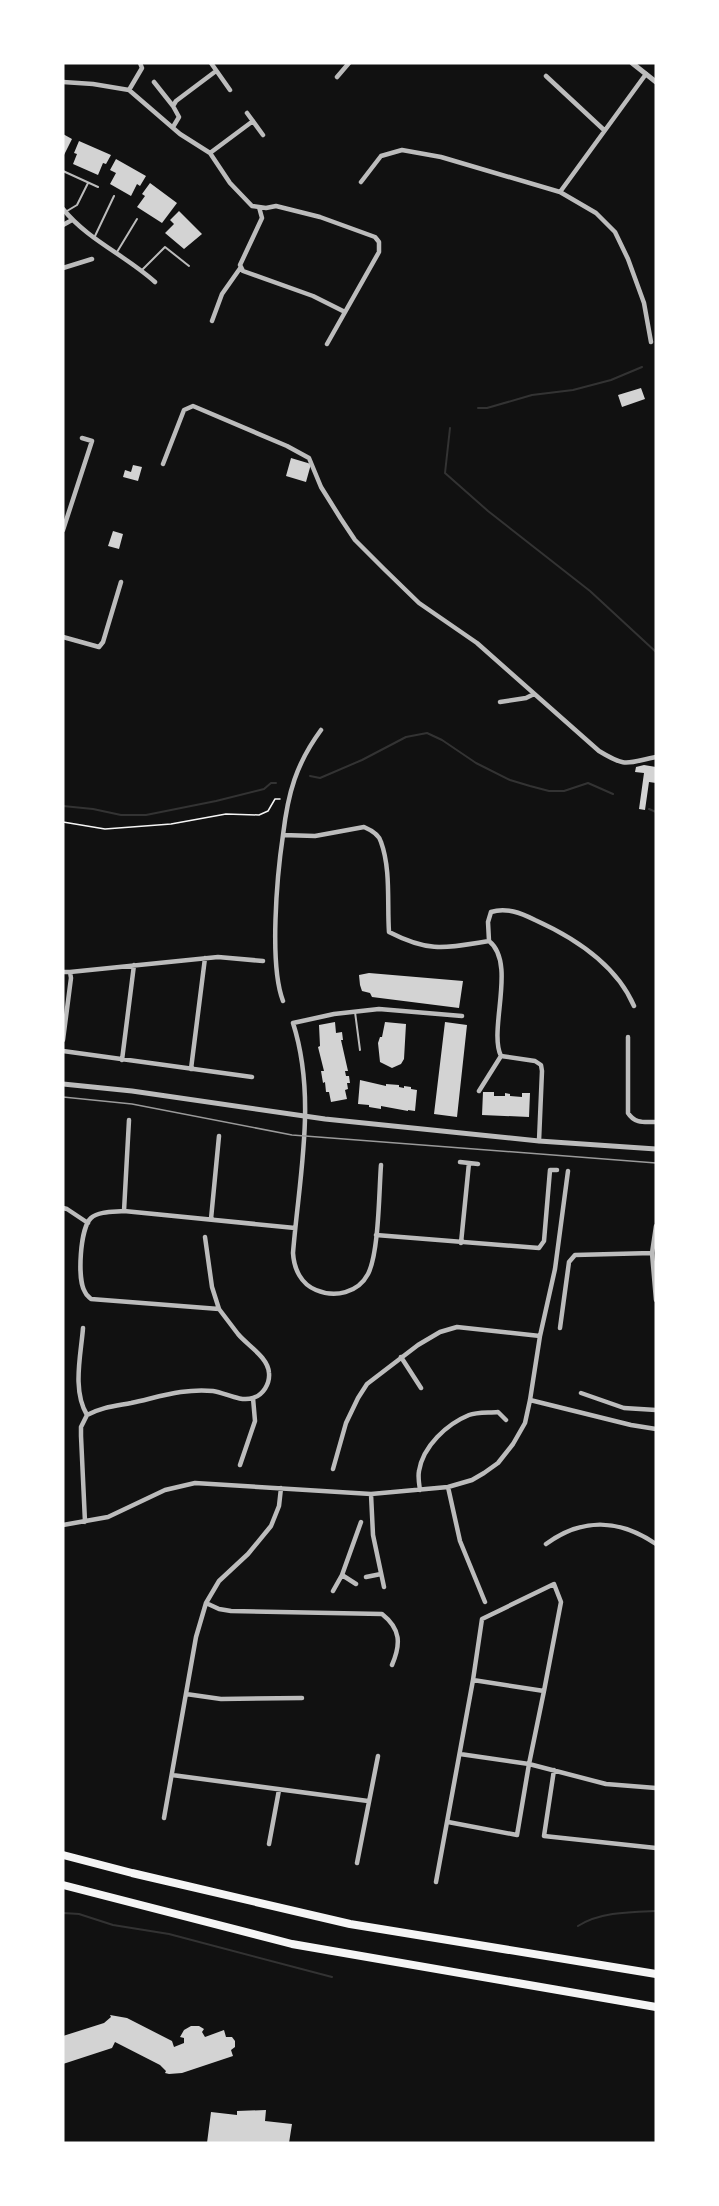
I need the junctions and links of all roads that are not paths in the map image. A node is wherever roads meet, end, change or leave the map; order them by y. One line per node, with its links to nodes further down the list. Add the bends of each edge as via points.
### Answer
1 (140, 63): 12 (street, via 142,68)
2 (211, 63): 5 (street)
3 (349, 63): 8 (street)
4 (632, 63): 6 (street)
5 (216, 71): 13 (street); 14 (street)
6 (646, 74): 11 (street); 18 (street)
7 (546, 76): 18 (street)
8 (337, 77)
9 (63, 81): 12 (street)
10 (153, 82): 14 (street)
11 (656, 82)
12 (129, 90): 17 (street)
13 (230, 90)
14 (173, 106): 17 (street, via 179,117)
15 (247, 114): 16 (street)
16 (253, 121): 19 (street); 20 (street)
17 (173, 127): 20 (street)
18 (604, 130): 25 (street)
19 (263, 135)
20 (210, 153): 27 (street, via 241,195 252,206)
21 (63, 171): 23 (lane)
22 (361, 182): 25 (street, via 381,156 402,150 441,157)
23 (88, 183): 24 (lane); 28 (lane, via 77,205)
24 (98, 187)
25 (560, 192): 42 (street, via 596,213 615,232 644,303)
26 (114, 196): 32 (lane)
27 (259, 207): 36 (street, via 262,218 242,256); 40 (street, via 276,206 320,217 375,237 379,252)
28 (64, 210): 30 (street)
29 (136, 219): 33 (lane)
30 (72, 220): 31 (street); 32 (street)
31 (63, 225)
32 (94, 239): 33 (street)
33 (117, 252): 38 (street)
34 (92, 259): 37 (street)
35 (189, 266): 38 (lane, via 165,247)
36 (241, 267): 40 (street); 41 (street, via 227,284)
37 (63, 268)
38 (142, 270): 39 (street)
39 (155, 282)
40 (345, 312): 43 (street)
41 (212, 321)
42 (651, 342)
43 (327, 345)
44 (82, 438): 47 (street, via 92,441)
45 (163, 464): 51 (street, via 184,410 193,406 309,458 321,487 356,540 419,603 477,643)
46 (63, 506): 47 (street)
47 (70, 508): 48 (street)
48 (63, 530)
49 (121, 582): 50 (street, via 99,647)
50 (63, 637)
51 (534, 694): 52 (street); 54 (street, via 617,762 625,764)
52 (500, 702)
53 (321, 730): 55 (street, via 297,769)
54 (656, 757)
55 (283, 835): 56 (street, via 315,836 364,827 375,832 381,841 389,932 429,948); 62 (street, via 276,934)
56 (489, 941): 63 (street, via 491,912 501,909 530,917 563,932 591,952 616,978); 72 (street, via 501,964 497,1041)
57 (205, 958): 58 (street); 59 (street); 74 (street)
58 (263, 961)
59 (134, 965): 61 (street); 73 (street)
60 (63, 972): 61 (street)
61 (70, 972): 69 (street)
62 (283, 1001)
63 (634, 1006)
64 (355, 1012): 66 (street, via 379,1009); 67 (street); 70 (lane)
65 (289, 1015): 67 (street)
66 (462, 1016)
67 (293, 1023): 78 (street, via 302,1055)
68 (628, 1037): 80 (street, via 628,1113 639,1123)
69 (63, 1040)
70 (360, 1050)
71 (63, 1051): 73 (street)
72 (501, 1056): 77 (street); 82 (street, via 541,1065)
73 (122, 1060): 74 (street)
74 (191, 1069): 75 (street)
75 (252, 1077)
76 (63, 1084): 78 (street)
77 (479, 1090)
78 (306, 1116): 82 (street); 95 (street)
79 (129, 1120): 91 (street)
80 (656, 1122)
81 (219, 1136): 92 (street)
82 (539, 1141): 83 (street)
83 (656, 1149)
84 (460, 1162): 85 (street)
85 (468, 1163): 86 (street); 98 (street)
86 (478, 1164)
87 (381, 1165): 96 (street)
88 (557, 1170): 98 (street, via 550,1170 541,1247)
89 (568, 1171): 104 (street, via 555,1269)
90 (63, 1209): 93 (street)
91 (124, 1211): 92 (street); 93 (street, via 101,1213)
92 (211, 1219): 95 (street)
93 (88, 1223): 101 (street, via 84,1230 81,1277 84,1292 92,1299)
94 (656, 1226): 99 (street)
95 (295, 1228): 96 (street, via 293,1253 298,1274 313,1289 326,1293 347,1292 366,1278)
96 (376, 1235): 98 (street)
97 (205, 1236): 101 (street)
98 (461, 1243)
99 (652, 1253): 100 (street); 103 (street, via 575,1255 569,1263)
100 (656, 1300)
101 (219, 1309): 108 (street, via 264,1360 270,1373 267,1386)
102 (83, 1328): 111 (street, via 79,1394)
103 (560, 1328)
104 (540, 1336): 105 (street, via 458,1328 440,1332); 109 (street)
105 (401, 1357): 106 (street); 115 (street, via 368,1384 358,1398 346,1423)
106 (422, 1388)
107 (581, 1393): 110 (street, via 624,1408)
108 (253, 1398): 111 (street, via 214,1391 166,1394 102,1407); 114 (street, via 255,1421)
109 (530, 1400): 113 (street); 116 (street, via 525,1423 498,1463 472,1480)
110 (656, 1410)
111 (87, 1415): 120 (street, via 81,1427)
112 (506, 1420): 118 (street, via 498,1412 471,1414 450,1426 427,1452 419,1471)
113 (656, 1429)
114 (240, 1465)
115 (333, 1469)
116 (448, 1487): 118 (street); 133 (street, via 460,1541)
117 (280, 1488): 119 (street); 120 (street, via 195,1483 165,1490 108,1517); 134 (street, via 279,1506 271,1526 255,1548 219,1581)
118 (420, 1490): 119 (street)
119 (371, 1494): 124 (street)
120 (85, 1522): 122 (street)
121 (361, 1522): 123 (street)
122 (63, 1526)
123 (359, 1533): 124 (street); 128 (street)
124 (373, 1535): 127 (street)
125 (546, 1544): 126 (street, via 582,1525 604,1524 638,1532)
126 (656, 1544)
127 (381, 1574): 129 (street); 131 (street)
128 (342, 1575): 130 (street); 132 (street)
129 (366, 1577)
130 (356, 1584)
131 (384, 1587)
132 (333, 1591)
133 (485, 1602)
134 (206, 1603): 135 (street, via 231,1611 382,1614 393,1623 398,1639); 138 (street)
135 (392, 1665)
136 (473, 1680): 137 (street); 137 (street, via 482,1619 554,1584 561,1602); 140 (street)
137 (544, 1691): 142 (street)
138 (186, 1694): 139 (street, via 221,1699); 144 (street)
139 (302, 1698)
140 (460, 1754): 142 (street); 149 (street)
141 (378, 1756): 147 (street)
142 (529, 1764): 143 (street); 149 (street, via 517,1835)
143 (554, 1770): 145 (street, via 606,1784); 151 (street, via 544,1836)
144 (172, 1775): 146 (street); 148 (street)
145 (656, 1788)
146 (279, 1790): 147 (street); 150 (street)
147 (368, 1801): 153 (street)
148 (164, 1818)
149 (448, 1822): 154 (street)
150 (269, 1844)
151 (656, 1848)
152 (63, 1855): 156 (highway, via 350,1924)
153 (357, 1863)
154 (436, 1882)
155 (63, 1885): 157 (highway, via 292,1944)
156 (656, 1974)
157 (656, 2007)

